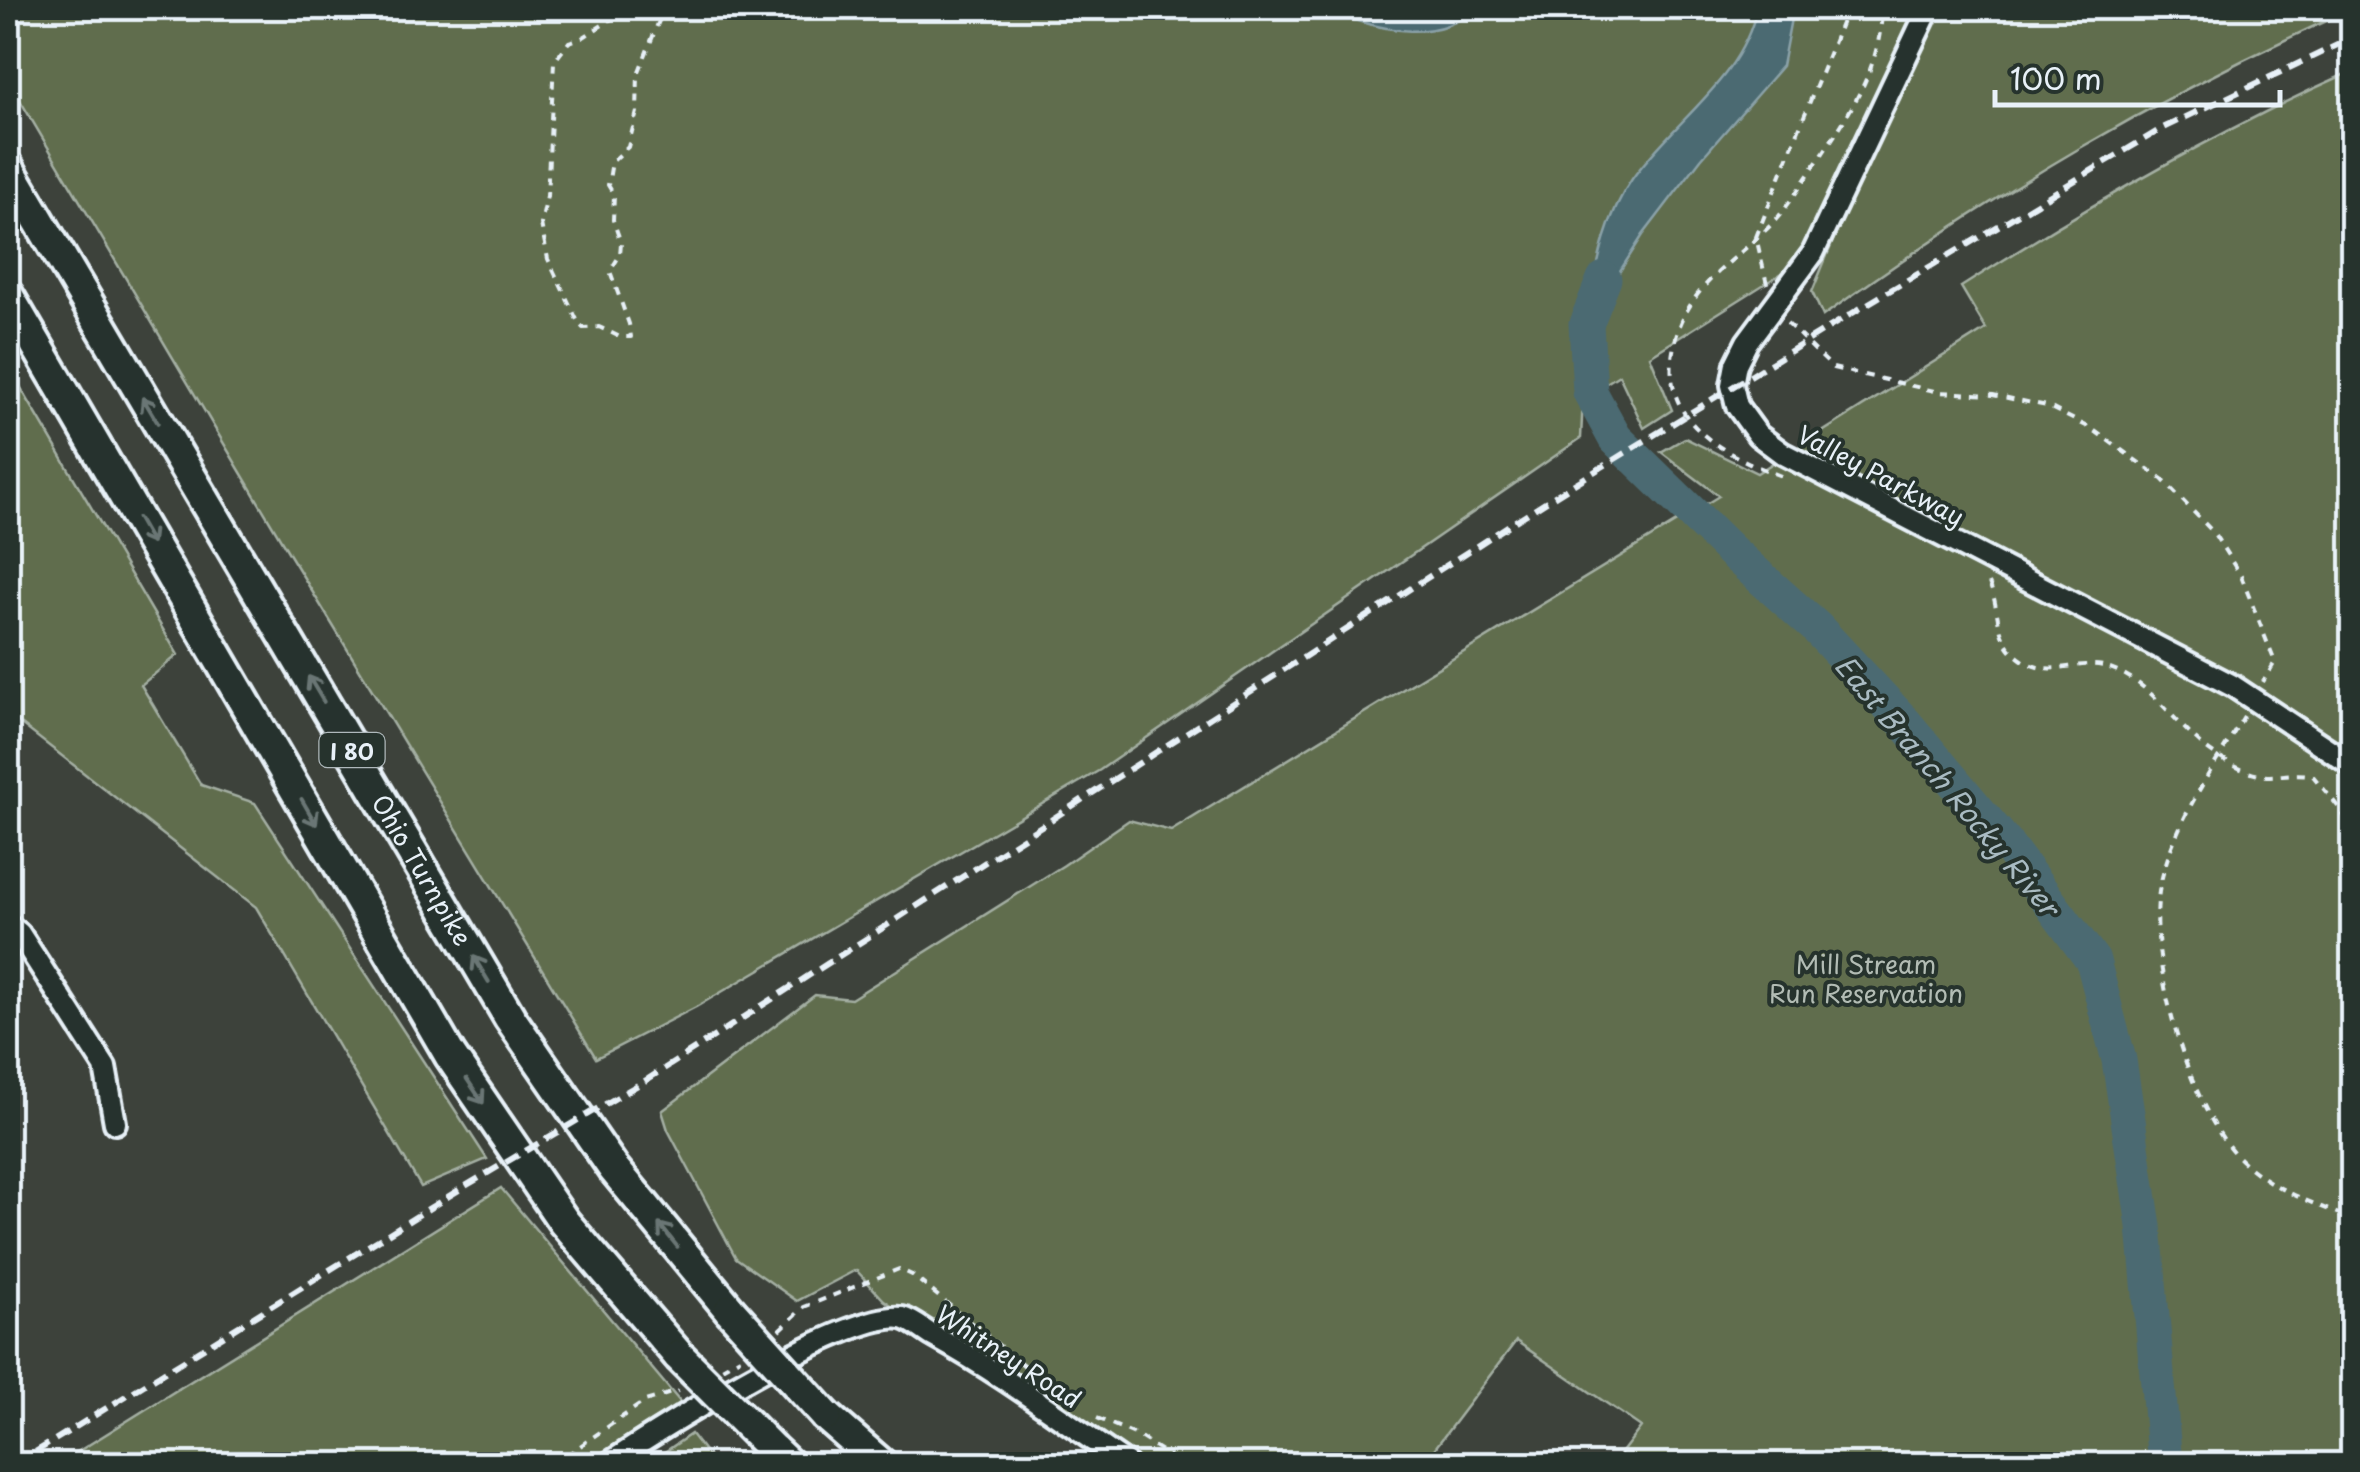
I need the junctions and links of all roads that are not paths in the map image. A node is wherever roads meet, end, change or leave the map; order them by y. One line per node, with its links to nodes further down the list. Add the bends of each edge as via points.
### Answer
1 (1929, 8): 4 (street, Valley Parkway, via 1814,253 1736,364 1737,406 1782,454 2234,686)
2 (8, 168): 9 (highway, Ohio Turnpike / I 80, one-way to 2, bridge, via 826,1416 730,1310 614,1169 510,1018)
3 (8, 296): 7 (highway, I 80, one-way to 7, bridge, via 450,1055 564,1222 679,1356)
4 (2352, 766)
5 (8, 925): 6 (street, via 105,1067)
6 (115, 1123)
7 (780, 1457)
8 (608, 1464): 10 (street, Whitney Road, via 746,1379 857,1326 902,1318)
9 (880, 1464)
10 (1127, 1464)

